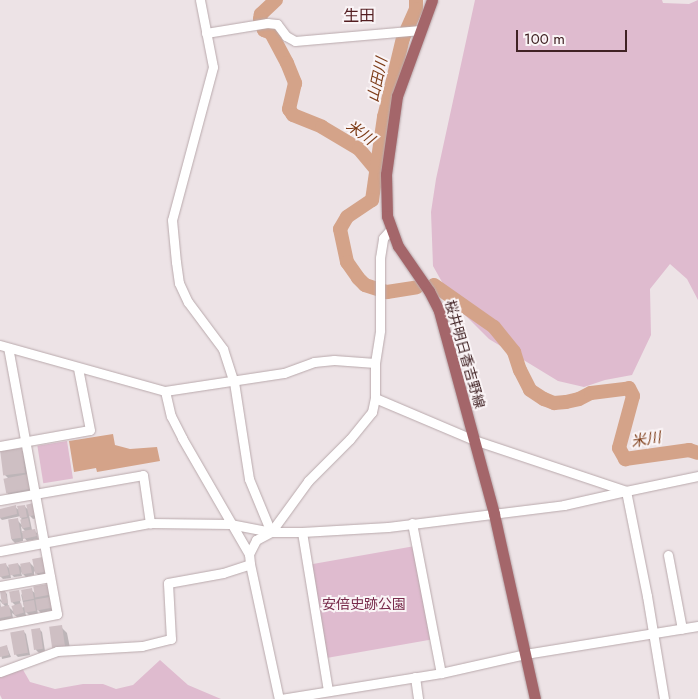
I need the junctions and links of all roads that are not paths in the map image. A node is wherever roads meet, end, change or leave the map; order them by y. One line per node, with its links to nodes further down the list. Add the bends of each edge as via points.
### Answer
1 (200, 0): 4 (street)
2 (432, 0): 3 (main road, 桜井明日香吉野線)
3 (421, 30): 4 (street, via 296,41 286,36 277,24 267,23); 5 (main road, 桜井明日香吉野線, via 397,96 386,174 387,216)
4 (206, 33): 9 (street, via 213,67 172,220 173,239 178,283 223,349)
5 (391, 229): 7 (street, via 383,238 380,258 380,330); 12 (main road, 桜井明日香吉野線, via 398,246 439,311)
6 (4, 346): 8 (street); 13 (street)
7 (375, 363): 9 (street, via 314,362 284,373); 11 (street)
8 (78, 368): 10 (street); 13 (street, via 90,430)
9 (234, 382): 10 (street); 23 (street, via 248,479)
10 (166, 391): 21 (street, via 171,416)
11 (375, 398): 12 (street); 23 (street, via 372,412 308,481)
12 (474, 440): 16 (street); 19 (main road, 桜井明日香吉野線)
13 (24, 441): 14 (street); 17 (street)
14 (0, 446)
15 (697, 476): 16 (street)
16 (626, 491): 19 (street); 35 (street)
17 (34, 494): 18 (street); 20 (street, via 143,474); 25 (street)
18 (0, 500)
19 (494, 514): 22 (street); 36 (main road, 桜井明日香吉野線)
20 (150, 523): 21 (street); 25 (street)
21 (230, 524): 23 (street); 27 (street)
22 (412, 524): 24 (street); 38 (street)
23 (272, 532): 24 (street); 27 (street, via 256,540)
24 (302, 532): 41 (street)
25 (43, 543): 26 (street); 30 (street)
26 (0, 551)
27 (249, 554): 29 (street)
28 (668, 555): 34 (street)
29 (250, 564): 37 (street, via 223,573 168,583 172,640 142,646 56,651); 42 (street)
30 (50, 576): 31 (street); 32 (street, via 57,614)
31 (0, 586)
32 (0, 625)
33 (698, 626): 34 (street)
34 (682, 628): 35 (street)
35 (654, 634): 36 (street); 46 (street)
36 (525, 654): 38 (street); 45 (main road, 桜井明日香吉野線)
37 (0, 672)
38 (441, 673): 39 (street)
39 (415, 676): 40 (street); 44 (street)
40 (344, 689): 41 (street); 43 (street)
41 (328, 691): 42 (street)
42 (280, 699)
43 (346, 699)
44 (418, 699)
45 (535, 699)
46 (664, 699)

